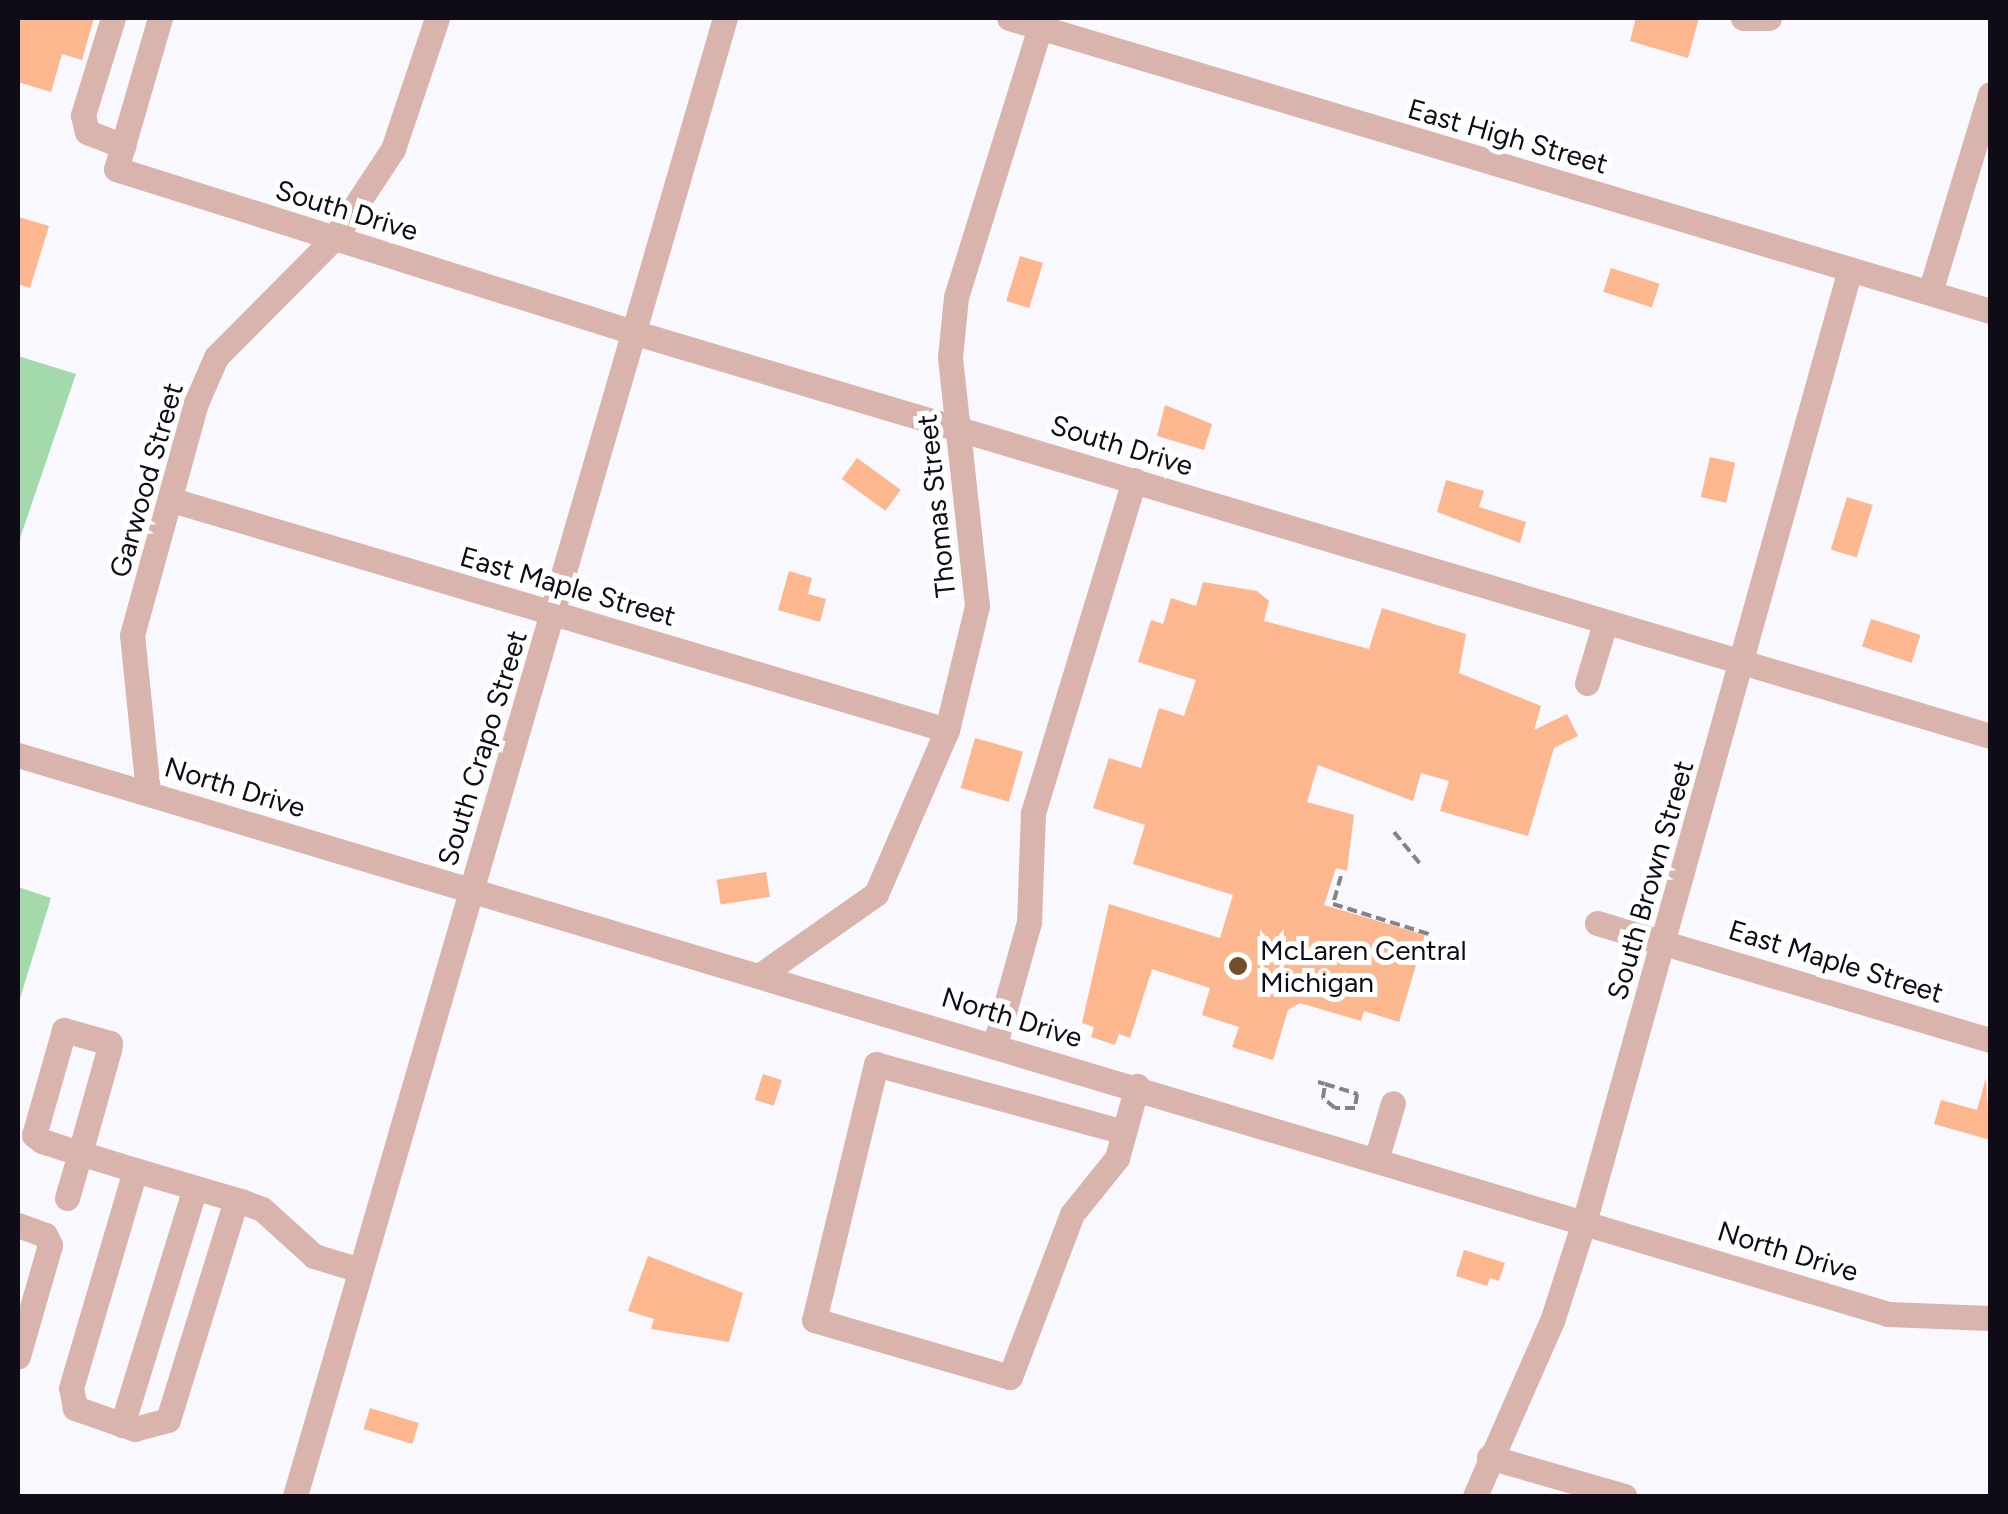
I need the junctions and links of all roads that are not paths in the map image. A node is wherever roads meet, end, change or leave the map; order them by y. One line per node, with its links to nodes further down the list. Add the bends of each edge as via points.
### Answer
1 (113, 18): 10 (street, via 83,115 87,132)
2 (160, 18): 10 (street)
3 (437, 18): 11 (street, Garwood Street, via 393,148)
4 (726, 18): 15 (street, South Crapo Street)
5 (1008, 18): 8 (street, East High Street)
6 (1742, 18): 7 (street)
7 (1769, 18)
8 (1040, 27): 12 (street, East High Street); 16 (street, Thomas Street, via 956,297 950,358)
9 (1990, 94): 13 (street)
10 (123, 146): 11 (street, South Drive, via 116,169)
11 (335, 237): 15 (street, South Drive); 18 (street, Garwood Street, via 216,357)
12 (1850, 269): 13 (street, East High Street); 21 (street, South Brown Street)
13 (1930, 292): 14 (street, East High Street)
14 (1990, 311)
15 (636, 333): 16 (street, South Drive); 19 (street, South Crapo Street)
16 (960, 427): 17 (street, South Drive); 23 (street, Thomas Street, via 977,606)
17 (1134, 480): 20 (street, South Drive); 32 (street, via 1033,812 1029,922)
18 (172, 500): 19 (street, East Maple Street); 26 (street, Garwood Street, via 132,635)
19 (555, 613): 23 (street, East Maple Street); 27 (street, South Crapo Street)
20 (1605, 624): 21 (street, South Drive); 22 (street)
21 (1743, 666): 24 (street, South Drive); 29 (street, South Brown Street)
22 (1587, 682)
23 (947, 730): 30 (street, Thomas Street, via 876,894)
24 (1990, 736)
25 (18, 756): 26 (street, North Drive)
26 (148, 792): 27 (street, North Drive)
27 (470, 891): 30 (street, North Drive); 44 (street, South Crapo Street)
28 (1597, 924): 29 (street, East Maple Street)
29 (1664, 938): 31 (street, East Maple Street); 42 (street, South Brown Street)
30 (762, 974): 32 (street, North Drive)
31 (1990, 1040)
32 (995, 1044): 33 (street, North Drive)
33 (1137, 1086): 35 (street); 37 (street, North Drive)
34 (1393, 1103): 37 (street)
35 (1124, 1132): 35 (street, via 1117,1158 1072,1214 1010,1377 814,1320 876,1064)
36 (80, 1153): 36 (street, via 42,1141 34,1126 60,1036 72,1029 110,1043); 38 (street); 40 (street)
37 (1377, 1157): 42 (street, North Drive)
38 (136, 1170): 39 (street); 47 (street, via 70,1399 84,1414)
39 (195, 1188): 41 (street); 47 (street)
40 (67, 1198)
41 (236, 1200): 44 (street, via 278,1219 314,1256); 47 (street, via 174,1410 159,1427)
42 (1586, 1219): 45 (street, North Drive, via 1888,1314); 48 (street, South Brown Street, via 1552,1320)
43 (18, 1225): 46 (street, via 46,1235 50,1245)
44 (360, 1270): 49 (street, South Crapo Street)
45 (1990, 1318)
46 (18, 1356)
47 (122, 1426)
48 (1489, 1457): 50 (street, South Brown Street); 51 (street)
49 (295, 1496)
50 (1476, 1496)
51 (1624, 1496)

